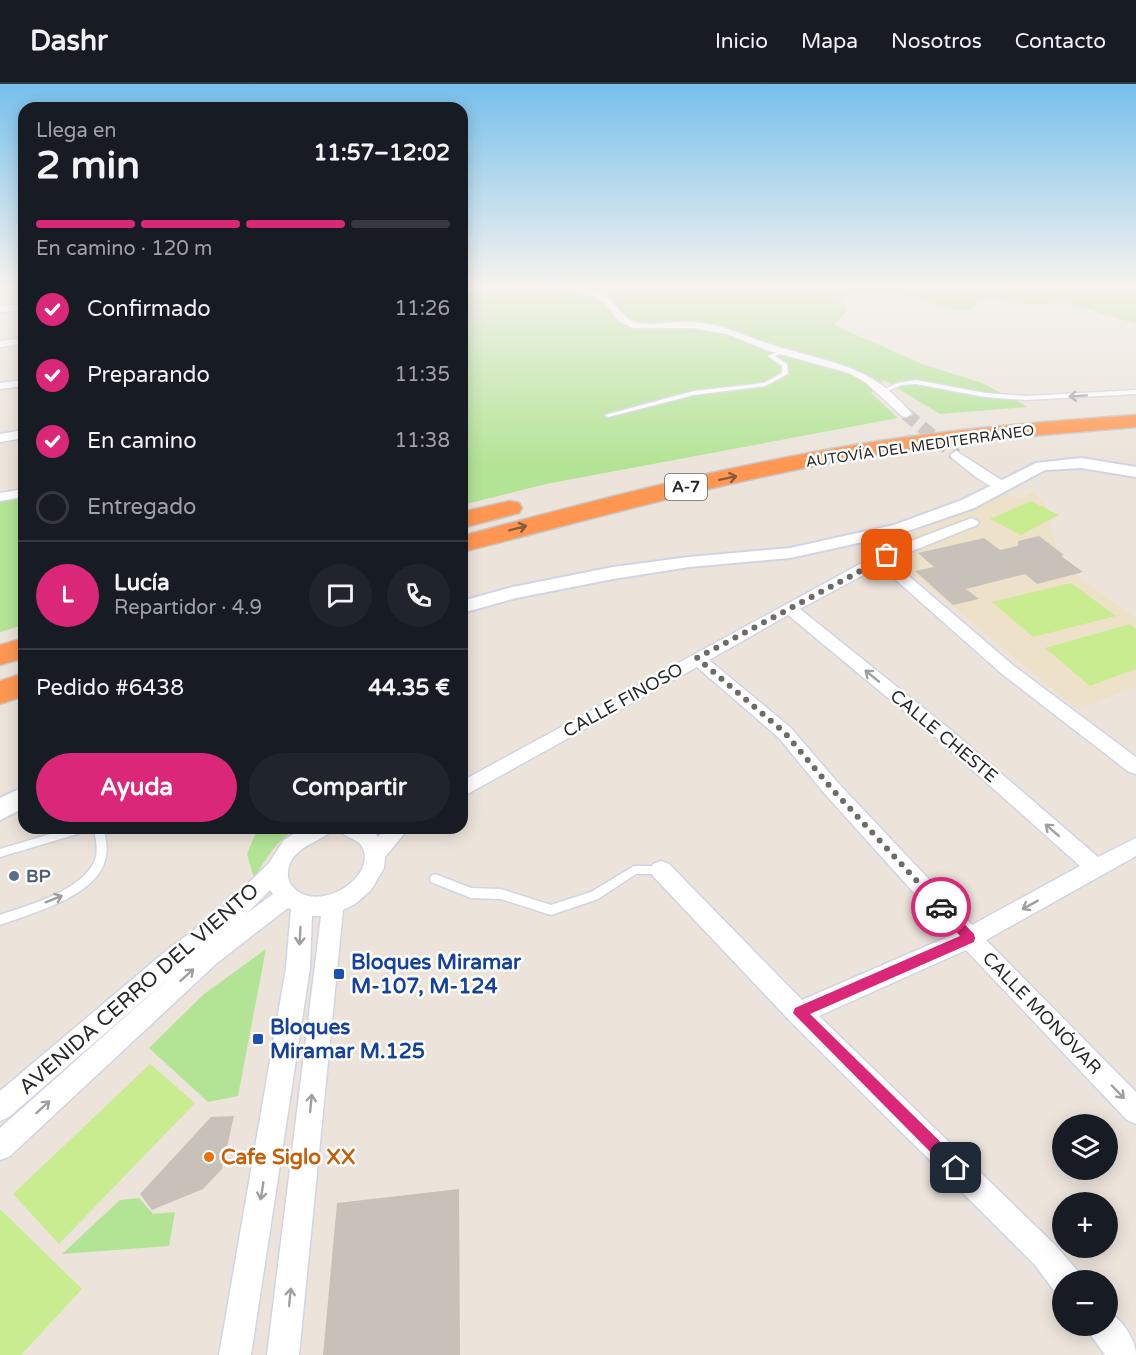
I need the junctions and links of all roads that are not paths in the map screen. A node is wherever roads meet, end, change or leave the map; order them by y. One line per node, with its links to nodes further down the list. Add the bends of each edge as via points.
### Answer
1 (764, 345): 2 (street)
2 (781, 352): 5 (street, via 853,371); 9 (lane, via 771,356 785,365 785,374 765,384 693,393)
3 (18, 384): 4 (street)
4 (0, 386)
5 (882, 392): 6 (lane, one-way to 5, via 1026,398 916,382); 8 (street)
6 (1136, 392)
7 (1136, 407): 18 (highway, AUTOVÍA DEL MEDITERRÁNEO / A-7, via 999,418 827,440 706,462)
8 (906, 414)
9 (608, 415)
10 (1136, 421): 20 (highway, AUTOVÍA DEL MEDITERRÁNEO / A-7, one-way to 10, via 618,502 842,454 984,435)
11 (18, 435): 12 (street)
12 (0, 438)
13 (956, 455): 15 (street)
14 (1136, 472): 15 (street, via 1099,464 1054,463 1030,470)
15 (1001, 486): 22 (street, via 943,515 870,536 790,553 613,573)
16 (18, 494): 17 (street)
17 (0, 497)
18 (468, 519)
19 (972, 522): 21 (street, CALLE FINOSO)
20 (468, 542)
21 (884, 557): 23 (street, CALLE FINOSO); 33 (street, via 1008,670)
22 (468, 605)
23 (789, 608): 28 (street, CALLE FINOSO); 45 (street, CALLE CHESTE, one-way to 23, via 946,736)
24 (18, 635): 25 (highway)
25 (0, 640)
26 (18, 650): 27 (highway)
27 (0, 655)
28 (697, 658): 34 (street, CALLE FINOSO); 52 (street, CALLE MONÓVAR, via 785,733)
29 (18, 676): 30 (highway)
30 (0, 681)
31 (18, 686): 32 (highway)
32 (0, 693)
33 (1136, 767)
34 (468, 787)
35 (18, 800): 36 (street)
36 (0, 810)
37 (64, 834): 43 (lane)
38 (100, 834): 51 (lane, one-way to 38, via 69,893 90,877 102,852)
39 (308, 834): 46 (street, AVENIDA CERRO DEL VIENTO, via 290,846)
40 (362, 834): 44 (street, via 372,843)
41 (393, 834): 44 (street)
42 (1136, 846): 45 (street)
43 (0, 853)
44 (375, 854): 50 (street, via 375,866 361,889)
45 (1096, 868): 52 (street, one-way to 52)
46 (277, 869): 49 (street, via 281,889); 54 (street, AVENIDA CERRO DEL VIENTO, via 230,916 175,957)
47 (661, 870): 48 (lane, via 634,870 594,896 551,910 501,894 471,893); 53 (street)
48 (435, 879)
49 (295, 900): 50 (street, via 317,906); 56 (street, AVENIDA CERRO DEL VIENTO, one-way to 49, via 209,956); 59 (street, one-way to 59, via 298,968)
50 (333, 904): 60 (street, one-way to 50)
51 (0, 920)
52 (969, 938): 53 (street); 55 (street, CALLE MONÓVAR, one-way to 55)
53 (799, 1013): 57 (street)
54 (0, 1108)
55 (1136, 1111)
56 (0, 1146)
57 (1057, 1270)
58 (1110, 1336): 61 (street)
59 (236, 1355)
60 (283, 1355)
61 (1125, 1355)

